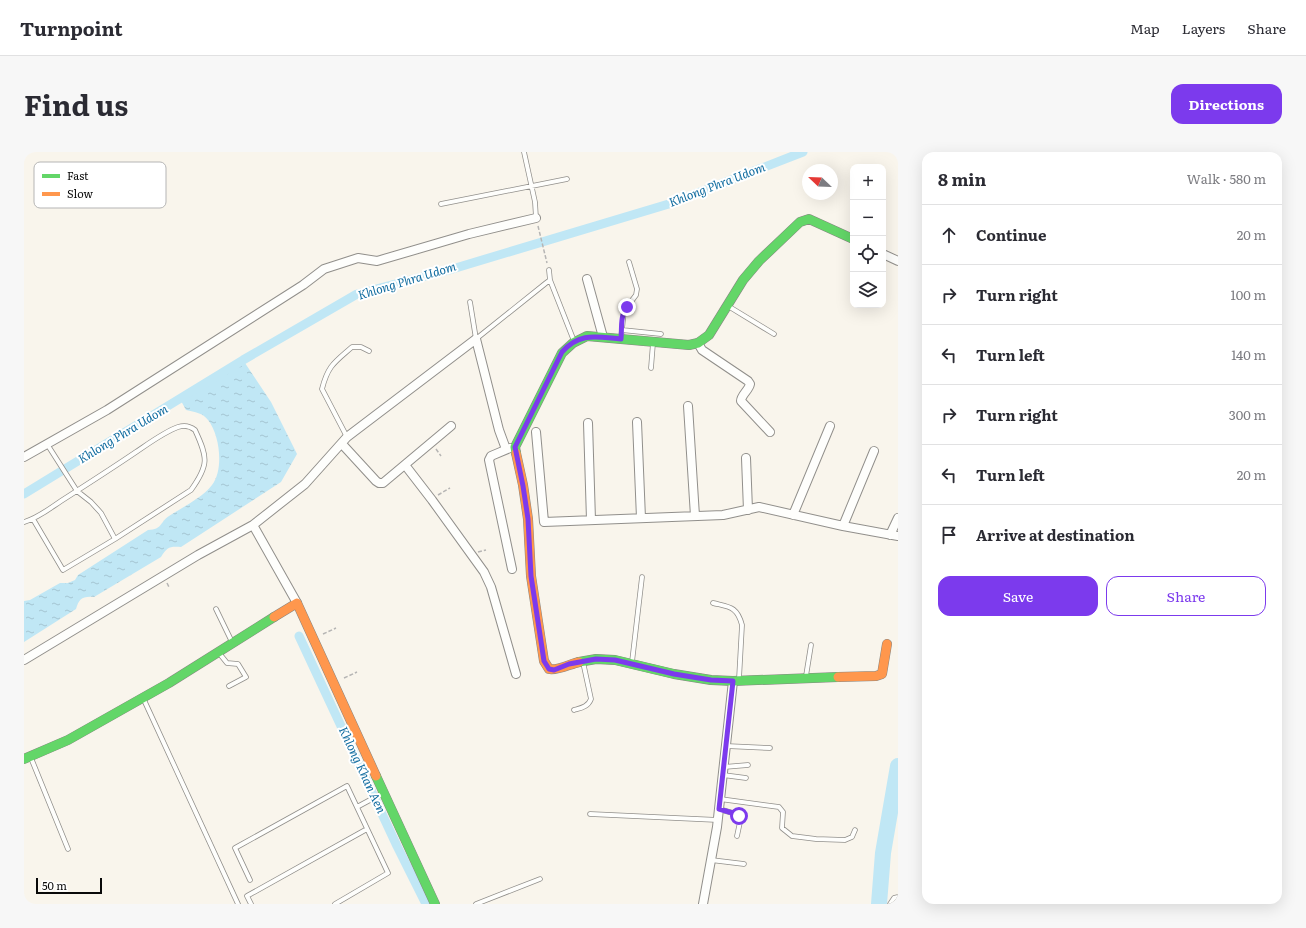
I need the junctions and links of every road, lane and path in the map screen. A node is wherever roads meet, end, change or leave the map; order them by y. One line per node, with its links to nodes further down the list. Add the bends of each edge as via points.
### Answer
1 (524, 152): 3 (lane)
2 (567, 179): 3 (lane)
3 (531, 187): 4 (lane); 5 (lane)
4 (441, 204)
5 (536, 219): 10 (path); 33 (street, via 469,234 377,261 358,258 324,269 304,285 107,410)
6 (850, 238): 14 (street, via 809,219 800,222 759,261 743,280)
7 (886, 255): 8 (street)
8 (898, 261)
9 (629, 262): 17 (lane, via 637,289 636,295 624,311)
10 (549, 270): 12 (lane)
11 (587, 279): 18 (street)
12 (550, 280): 19 (lane); 20 (lane)
13 (470, 302): 19 (lane)
14 (728, 306): 16 (lane); 22 (street, via 709,335)
15 (661, 334): 17 (lane)
16 (774, 334)
17 (622, 335): 18 (street); 21 (street)
18 (603, 337): 20 (street, via 587,336)
19 (476, 339): 32 (street); 35 (street, via 499,430)
20 (574, 341): 35 (street, via 562,352)
21 (653, 342): 22 (street, via 689,345); 24 (lane)
22 (698, 343): 31 (street, via 702,350 748,381 750,384 742,401)
23 (369, 351): 32 (lane, via 361,347 352,347 331,365 325,376 322,389)
24 (651, 368)
25 (688, 406): 45 (street)
26 (637, 422): 46 (street)
27 (588, 423): 49 (street)
28 (451, 426): 39 (street)
29 (830, 426): 44 (street)
30 (536, 432): 49 (street, via 544,522)
31 (770, 432)
32 (347, 437): 34 (street)
33 (47, 444): 37 (street); 41 (lane)
34 (342, 444): 39 (street, via 379,483 383,483); 51 (street, via 305,484)
35 (510, 448): 55 (street, via 491,456 489,460); 67 (street, via 523,486 528,519 531,576 544,661 549,669 554,670)
36 (874, 451): 52 (street)
37 (24, 456)
38 (746, 458): 43 (street)
39 (405, 465): 42 (street)
40 (450, 488): 42 (path)
41 (77, 491): 48 (lane); 54 (lane, via 101,513); 54 (lane, via 177,428 192,427 195,430 204,453 205,464 191,490)
42 (432, 500): 70 (street, via 484,572 491,587)
43 (748, 510): 44 (street, via 759,507); 45 (street, via 723,515)
44 (793, 515): 52 (street)
45 (695, 516): 46 (street)
46 (641, 518): 49 (street)
47 (898, 518): 53 (street)
48 (33, 519): 50 (lane); 54 (lane, via 63,570)
49 (591, 520)
50 (24, 522)
51 (253, 525): 57 (street); 66 (street, via 198,555)
52 (843, 526): 53 (street)
53 (894, 535)
54 (115, 538)
55 (512, 569)
56 (642, 577): 68 (lane)
57 (297, 603): 61 (street); 62 (street)
58 (713, 603): 72 (lane, via 736,610 740,617 742,624)
59 (216, 609): 62 (lane)
60 (336, 628): 61 (path)
61 (312, 639): 73 (street)
62 (233, 644): 65 (street)
63 (887, 644): 71 (street, via 882,674)
64 (811, 645): 71 (lane)
65 (219, 652): 74 (lane, via 227,663 238,664 246,677); 75 (street)
66 (24, 660)
67 (582, 662): 68 (street, via 596,659); 76 (lane, via 591,699 585,707)
68 (632, 664): 72 (street, via 711,680)
69 (357, 672): 73 (path)
70 (516, 674)
71 (806, 679): 72 (street)
72 (736, 681): 77 (street)
73 (333, 683): 83 (street)
74 (229, 686)
75 (143, 698): 79 (street, via 68,740); 98 (lane)
76 (574, 710)
77 (726, 746): 78 (lane); 81 (street)
78 (770, 748)
79 (27, 757): 92 (lane)
80 (748, 765): 81 (lane)
81 (723, 771): 82 (lane); 84 (street)
82 (746, 778)
83 (384, 793): 85 (lane); 101 (street)
84 (720, 799): 86 (street); 90 (lane, via 779,807 783,812 782,828 792,836 845,840 852,837)
85 (357, 806): 89 (lane); 96 (lane, via 348,786 235,848)
86 (719, 809): 88 (street); 91 (lane, via 739,816)
87 (590, 814): 88 (lane)
88 (718, 820): 93 (street)
89 (367, 829): 99 (lane, via 247,896); 100 (lane, via 388,873)
90 (855, 830)
91 (737, 836)
92 (68, 849)
93 (711, 860): 94 (lane); 103 (street)
94 (744, 864)
95 (540, 879): 102 (lane)
96 (250, 880)
97 (898, 897): 104 (lane)
98 (238, 904)
99 (251, 904)
100 (335, 904)
101 (435, 904)
102 (476, 904)
103 (703, 904)
104 (890, 904)

